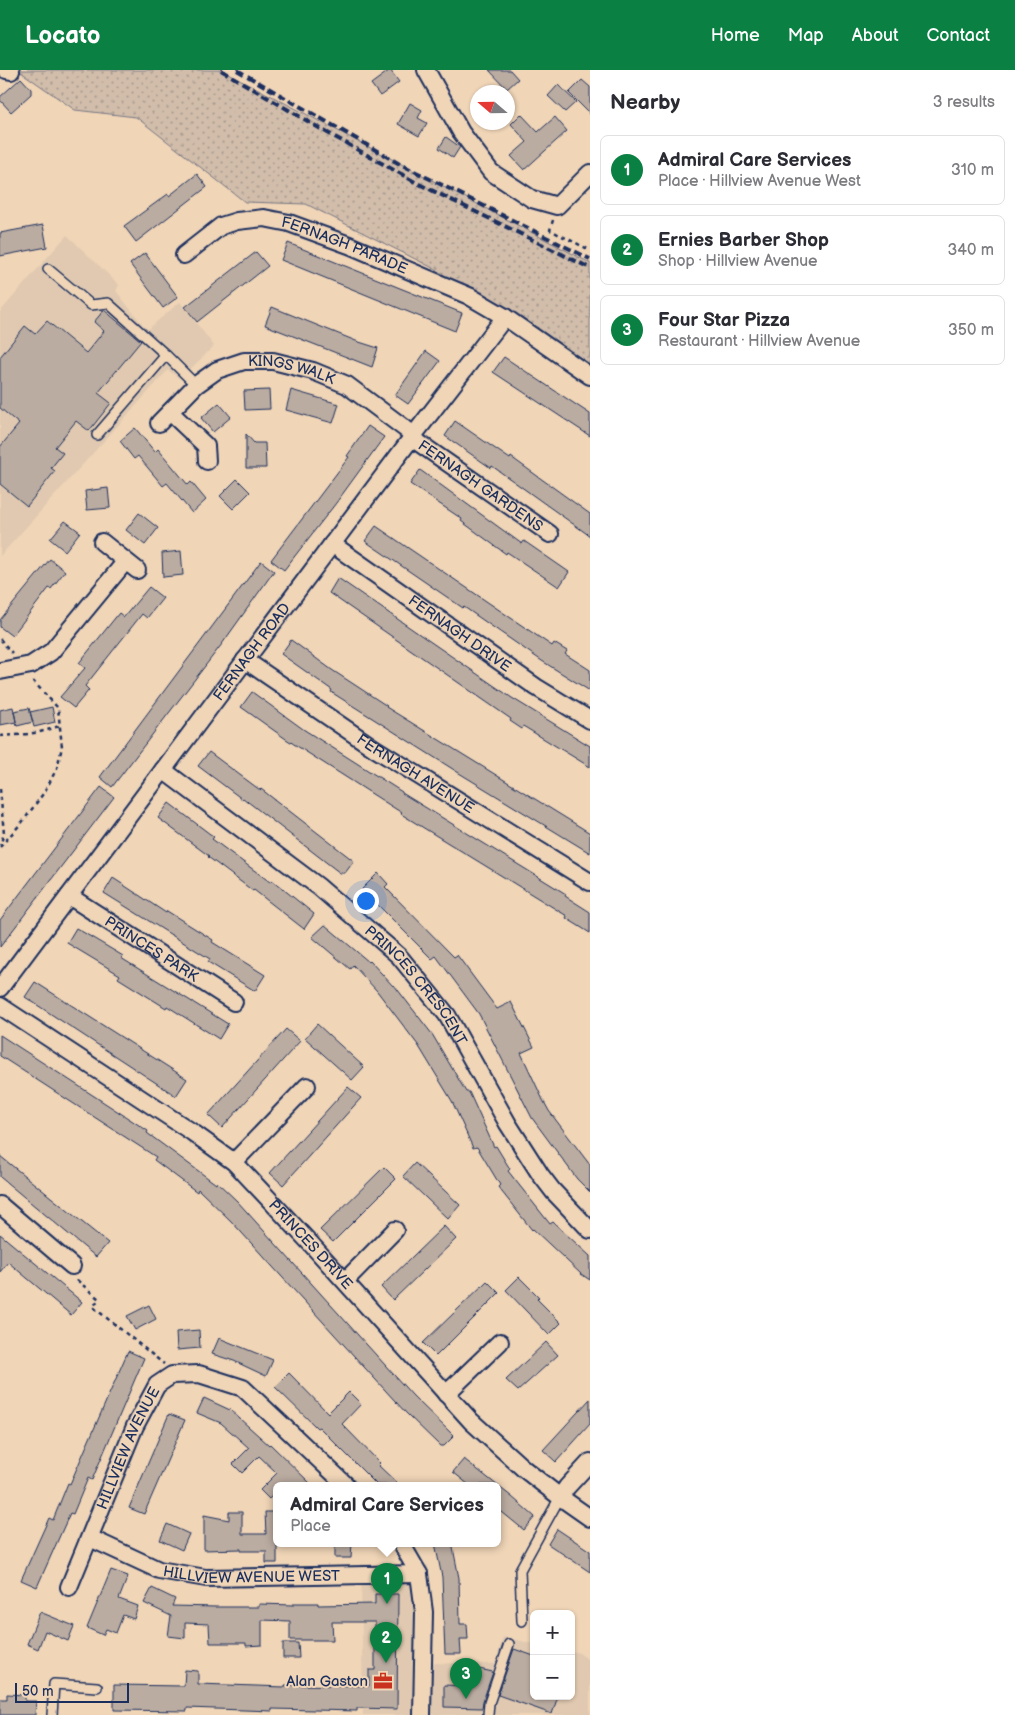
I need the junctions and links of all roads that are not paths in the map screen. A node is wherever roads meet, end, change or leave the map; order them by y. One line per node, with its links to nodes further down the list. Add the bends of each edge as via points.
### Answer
1 (426, 70): 2 (street, via 462,132 491,172 532,199 557,206)
2 (590, 173)
3 (184, 255): 5 (street, FERNAGH PARADE, via 221,226 264,218 289,223 349,244 470,296)
4 (48, 269): 6 (lane, via 91,305 108,303)
5 (504, 317): 7 (street, FERNAGH PARADE); 10 (street, FERNAGH ROAD)
6 (166, 355): 8 (lane); 9 (lane)
7 (590, 376)
8 (196, 385): 10 (street, KINGS WALK, via 217,370 244,361 273,361 313,371 347,386); 11 (street, KINGS WALK, via 165,418 206,446)
9 (97, 435)
10 (413, 436): 12 (street, FERNAGH GARDENS); 14 (street, FERNAGH ROAD)
11 (207, 461)
12 (550, 534)
13 (102, 542): 16 (street, via 131,566 51,652 31,664)
14 (332, 544): 15 (street, FERNAGH ROAD); 17 (street, FERNAGH DRIVE, via 536,687)
15 (246, 660): 18 (street, FERNAGH ROAD); 19 (street, FERNAGH AVENUE, via 374,748)
16 (0, 671)
17 (590, 720)
18 (163, 770): 20 (street, FERNAGH ROAD); 28 (street, PRINCES CRESCENT, via 319,887 399,956 447,1015 540,1174)
19 (590, 882)
20 (69, 896): 21 (street, FERNAGH ROAD); 22 (street, PRINCES PARK)
21 (0, 988)
22 (234, 1002)
23 (0, 1006): 25 (street, PRINCES DRIVE)
24 (307, 1086): 25 (street)
25 (234, 1162): 30 (street, PRINCES DRIVE)
26 (0, 1205): 29 (street)
27 (395, 1230): 30 (street)
28 (590, 1230)
29 (72, 1266)
30 (344, 1281): 32 (street, PRINCES DRIVE)
31 (500, 1342): 32 (street)
32 (446, 1394): 35 (street, PRINCES DRIVE, via 524,1469)
33 (590, 1462): 35 (street)
34 (343, 1482): 37 (street, HILLVIEW AVENUE, via 243,1388 199,1374 172,1375 157,1385 135,1426)
35 (560, 1497): 36 (street, PRINCES DRIVE); 41 (lane, via 520,1570)
36 (590, 1518)
37 (90, 1538): 39 (street, HILLVIEW AVENUE WEST, via 160,1570 206,1578); 40 (street, HILLVIEW AVENUE)
38 (403, 1547): 39 (street)
39 (419, 1574): 45 (street, via 424,1612)
40 (69, 1587)
41 (522, 1622)
42 (509, 1644): 46 (lane)
43 (97, 1687): 44 (lane, via 54,1684)
44 (52, 1715)
45 (422, 1715)
46 (488, 1715)

